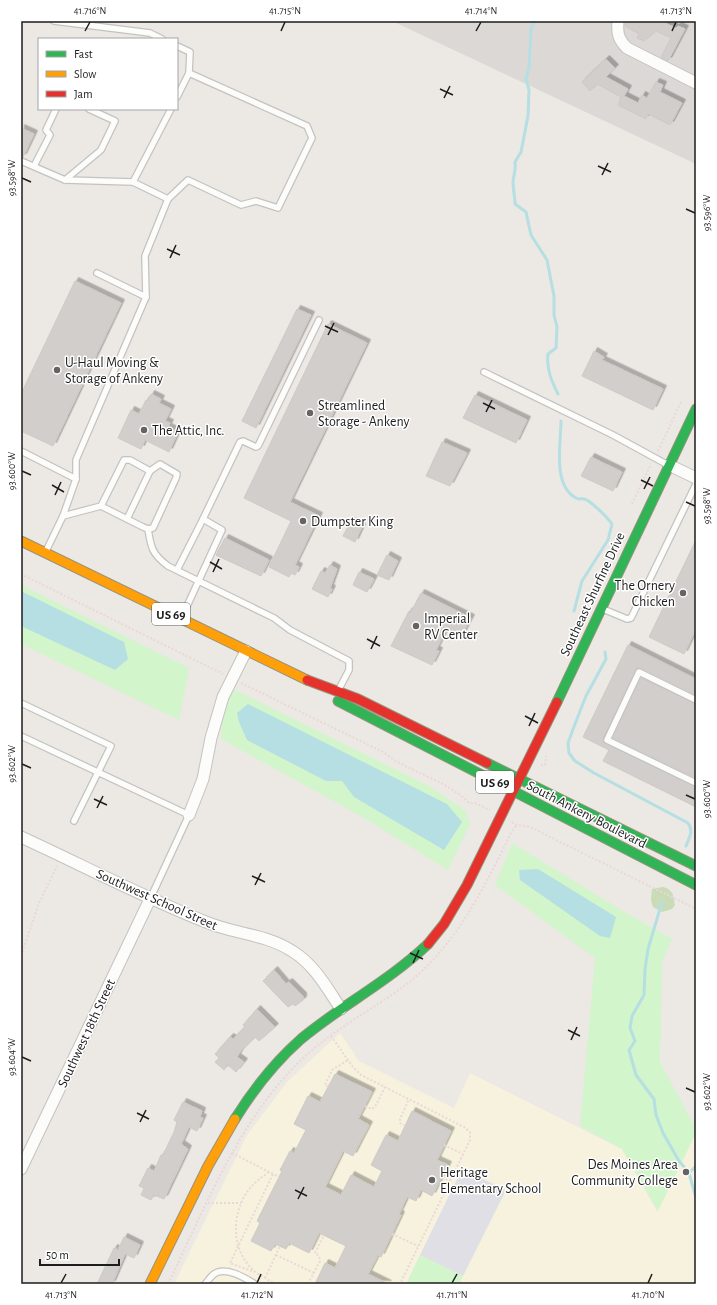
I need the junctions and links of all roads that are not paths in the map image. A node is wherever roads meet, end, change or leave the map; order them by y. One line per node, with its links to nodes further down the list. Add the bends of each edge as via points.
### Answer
1 (54, 21): 3 (lane, via 150,33)
2 (618, 21): 6 (street, via 617,33 627,48)
3 (160, 38)
4 (178, 46): 5 (lane, via 190,52)
5 (189, 73): 7 (lane); 15 (lane, via 307,126 312,138 278,208 256,201 241,205 188,180)
6 (696, 83)
7 (178, 95)
8 (56, 110): 12 (lane, via 46,130 50,135)
9 (91, 110): 13 (lane, via 115,122 101,150)
10 (170, 110): 14 (lane)
11 (21, 161): 12 (lane)
12 (34, 166): 13 (lane)
13 (65, 180): 14 (lane)
14 (133, 182): 15 (lane)
15 (168, 199): 17 (lane, via 144,256)
16 (97, 273): 17 (lane)
17 (146, 297): 25 (lane, via 76,460)
18 (318, 320): 30 (lane, via 258,446 240,442)
19 (484, 372): 22 (lane)
20 (696, 409): 22 (main road, Southeast Shurfine Drive)
21 (21, 451): 25 (lane)
22 (669, 465): 24 (street); 36 (main road, Southeast Shurfine Drive)
23 (150, 471): 27 (lane, via 130,460 124,460); 29 (lane); 31 (lane, via 160,464 177,474 153,528)
24 (696, 478)
25 (76, 479): 28 (lane)
26 (696, 484): 36 (lane, via 631,618 627,619)
27 (101, 506): 28 (lane); 29 (lane)
28 (63, 516): 33 (lane)
29 (127, 519): 31 (lane)
30 (203, 519): 34 (lane); 35 (lane, via 223,532)
31 (148, 529): 34 (lane, via 151,549 158,558)
32 (21, 541): 33 (main road, South Ankeny Boulevard / US 69)
33 (45, 553): 37 (main road, South Ankeny Boulevard / US 69)
34 (177, 570): 35 (lane)
35 (199, 582): 37 (lane); 40 (lane, via 274,618 290,630 349,661 349,670)
36 (601, 608): 45 (main road, Southeast Shurfine Drive)
37 (181, 619): 38 (main road, South Ankeny Boulevard / US 69)
38 (246, 651): 39 (main road, South Ankeny Boulevard / US 69); 48 (street, via 223,697 203,779)
39 (297, 676): 40 (main road, South Ankeny Boulevard / US 69); 47 (main road, South Ankeny Boulevard / US 69, via 359,713)
40 (338, 692): 45 (main road, South Ankeny Boulevard / US 69, via 358,699)
41 (696, 700): 46 (lane, via 639,672 607,740)
42 (21, 703): 44 (lane, via 111,746)
43 (21, 736): 44 (lane)
44 (98, 773): 48 (lane); 49 (lane)
45 (519, 779): 47 (main road, Southeast Shurfine Drive); 51 (main road, South Ankeny Boulevard / US 69)
46 (696, 783)
47 (513, 792): 52 (main road, South Ankeny Boulevard / US 69); 54 (main road, Southeast Shurfine Drive, via 468,884 442,928 399,970)
48 (189, 815): 53 (lane)
49 (74, 821)
50 (21, 837): 53 (street, Southwest School Street)
51 (696, 866)
52 (696, 885)
53 (151, 897): 54 (street, Southwest School Street, via 225,930 257,935 292,951 313,968); 55 (street, Southwest 18th Street)
54 (341, 1008): 56 (main road, Southeast Shurfine Drive, via 282,1057 229,1127)
55 (21, 1169)
56 (150, 1284)
57 (205, 1284): 58 (lane, via 214,1274 223,1271)
58 (255, 1284)

